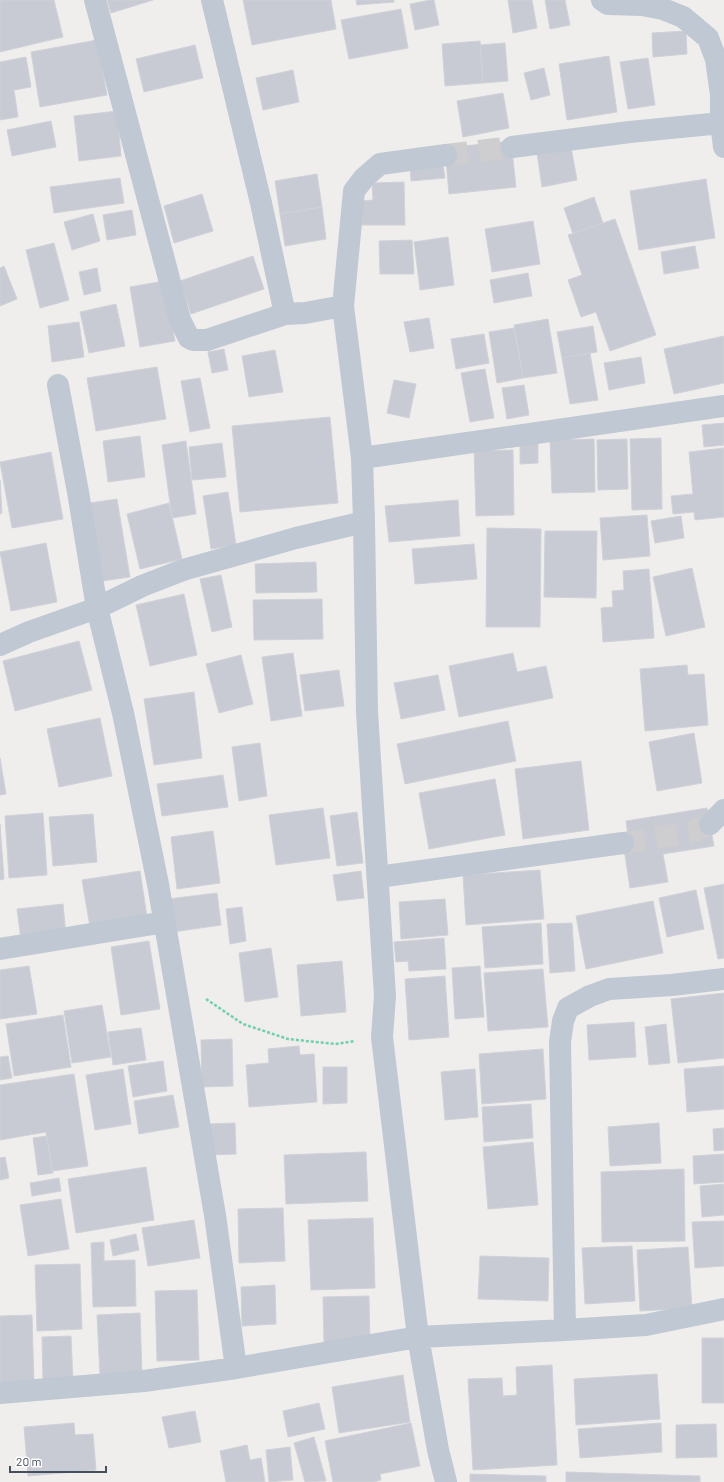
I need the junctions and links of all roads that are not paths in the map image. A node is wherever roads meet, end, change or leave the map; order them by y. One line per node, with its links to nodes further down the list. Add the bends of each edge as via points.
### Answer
1 (95, 0): 9 (street, via 178,312 189,338 207,340)
2 (212, 0): 9 (street)
3 (602, 0): 4 (street, via 608,4 642,5 663,9 683,17 708,38 716,59 721,95)
4 (721, 123): 5 (street); 6 (street)
5 (512, 146)
6 (724, 146)
7 (446, 155): 8 (street, via 380,164 364,178 354,192)
8 (343, 306): 9 (street); 12 (street)
9 (285, 314)
10 (58, 385): 14 (street)
11 (724, 406): 12 (street)
12 (362, 458): 13 (street)
13 (364, 522): 14 (street, via 183,570); 17 (street, via 368,712)
14 (97, 608): 15 (street); 18 (street, via 123,713)
15 (0, 645)
16 (623, 843): 17 (street)
17 (378, 877): 23 (street, via 385,996 382,1037)
18 (165, 922): 19 (street); 24 (street, via 215,1215)
19 (0, 949)
20 (724, 979): 22 (street, via 609,989 568,1008 560,1042)
21 (724, 1309): 22 (street, via 646,1325)
22 (565, 1330): 23 (street)
23 (418, 1337): 24 (street); 26 (street)
24 (236, 1368): 25 (street, via 144,1380)
25 (0, 1393)
26 (446, 1482)

